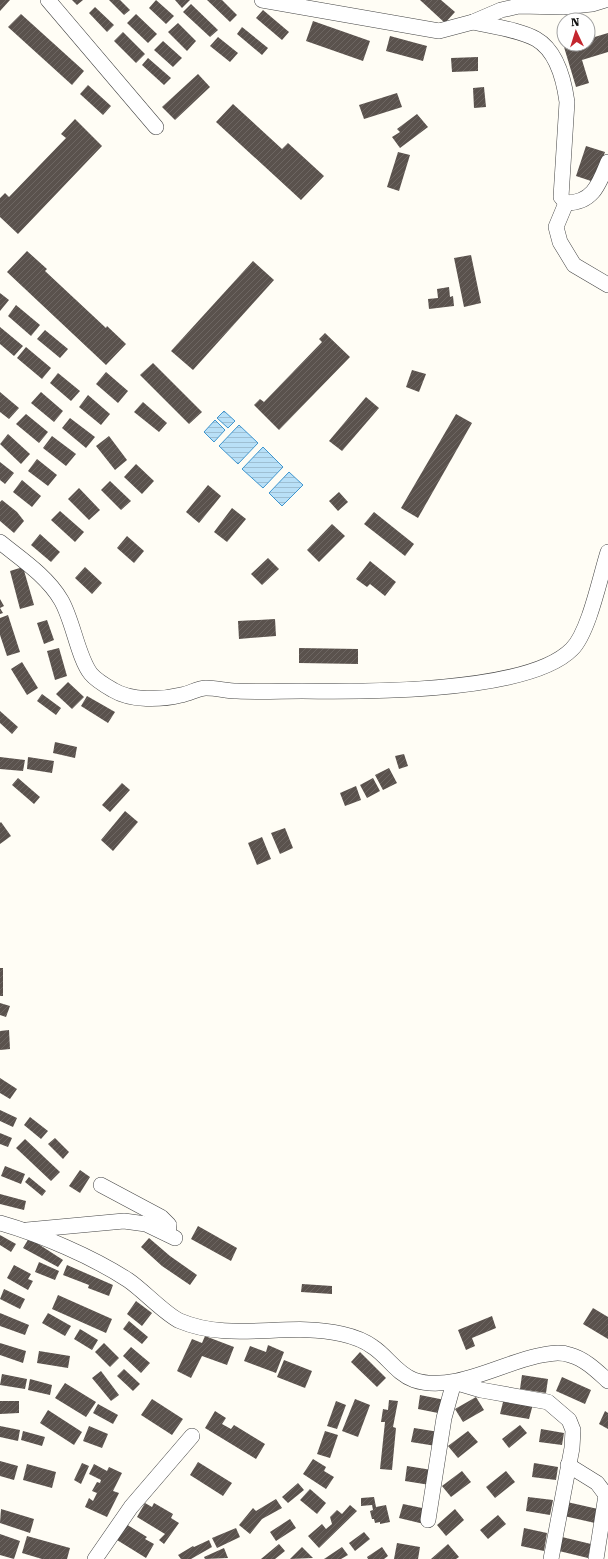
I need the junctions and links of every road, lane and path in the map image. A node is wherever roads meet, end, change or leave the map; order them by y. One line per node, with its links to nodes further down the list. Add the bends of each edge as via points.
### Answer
1 (48, 0): 5 (street)
2 (605, 0): 4 (street, via 563,7 519,6 501,10)
3 (269, 1): 4 (street, via 439,31)
4 (473, 22): 7 (street, via 514,31 537,40 551,54 558,67 567,102 561,197)
5 (156, 127)
6 (608, 162): 7 (street, via 598,186 589,196 578,203)
7 (566, 203): 8 (street, via 556,227 560,242 574,265)
8 (608, 285)
9 (0, 542): 10 (street, via 51,585 62,600 84,660 92,674 114,691 133,697 157,698 180,696 204,688 238,691 345,692 440,688 529,671 572,650 583,634)
10 (608, 552)
11 (101, 1186): 13 (street, via 161,1217 169,1225 172,1236 146,1224 124,1221)
12 (0, 1223): 13 (street)
13 (26, 1230): 15 (street, via 126,1279 178,1321 197,1328 229,1332 301,1330 342,1334 372,1346 397,1369 414,1380)
14 (608, 1381): 15 (street, via 590,1365 569,1354 552,1353 522,1359)
15 (454, 1382): 17 (street, via 481,1390 548,1402 568,1420 573,1430); 18 (street, via 444,1418)
16 (192, 1436): 19 (street, via 131,1507)
17 (568, 1465): 20 (street); 21 (street, via 597,1483 606,1496)
18 (428, 1520)
19 (95, 1559)
20 (551, 1559)
21 (596, 1559)

